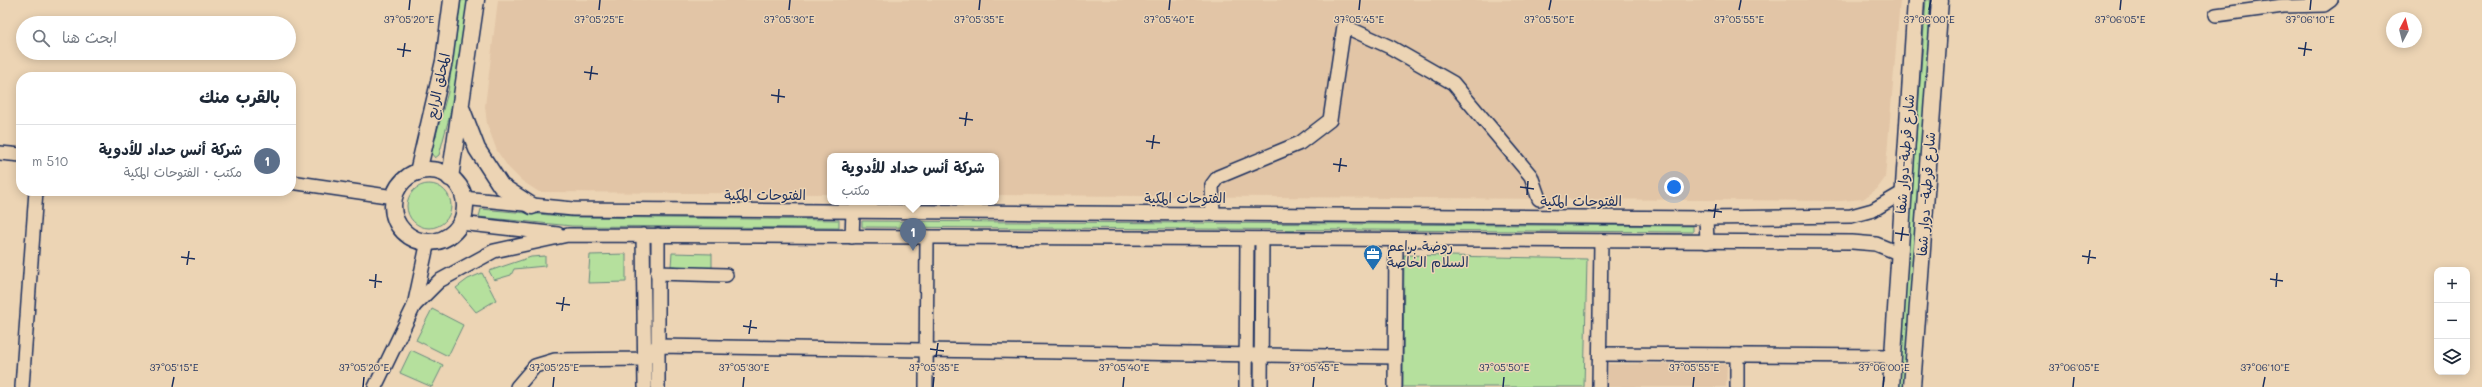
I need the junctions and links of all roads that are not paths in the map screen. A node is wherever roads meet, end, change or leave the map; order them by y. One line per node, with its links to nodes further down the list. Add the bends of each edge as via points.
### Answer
1 (452, 0): 11 (main road, المحلق الرابع, via 444,61)
2 (476, 0): 8 (main road)
3 (1916, 0): 14 (main road, شارع قرطبة-دوار شفا)
4 (1940, 0): 60 (main road, شارع قرطبة- دوار شفا)
5 (2331, 0): 6 (street, via 2324,5)
6 (2237, 6): 7 (street)
7 (2216, 15)
8 (461, 109): 12 (main road); 19 (main road, via 477,149 501,186)
9 (0, 153): 10 (street)
10 (16, 155)
11 (418, 172): 12 (main road, via 431,170); 16 (main road, via 402,182)
12 (450, 178): 17 (main road, via 459,187)
13 (296, 183): 16 (street)
14 (1902, 193): 22 (street, الفتوحات المكية, via 1873,210 1851,216); 35 (main road, شارع قرطبة-دوار شفا)
15 (36, 196): 49 (street)
16 (394, 197): 32 (main road, via 393,212 397,224 408,236 419,241)
17 (464, 198): 19 (street, الفتوحات المكية); 23 (main road, via 464,211)
18 (1539, 199): 21 (street, via 1531,176 1453,83 1390,47 1344,26 1330,120 1300,143 1218,177 1212,184)
19 (532, 206): 20 (street, الفتوحات المكية, via 573,209)
20 (853, 212): 21 (street, الفتوحات المكية); 27 (street)
21 (1213, 214): 22 (street, الفتوحات المكية)
22 (1706, 218): 34 (street)
23 (460, 223): 24 (street); 32 (main road, via 456,231 447,237 435,242)
24 (568, 235): 25 (street); 38 (street, via 494,251 439,281)
25 (643, 235): 26 (street); 47 (street)
26 (658, 236): 27 (street); 36 (street)
27 (852, 236): 28 (street)
28 (927, 237): 29 (street); 40 (street)
29 (1247, 239): 30 (street); 42 (street)
30 (1262, 239): 31 (street); 43 (street)
31 (1396, 240): 33 (street); 46 (street)
32 (428, 241): 38 (street)
33 (1601, 241): 34 (street); 41 (street)
34 (1707, 242): 35 (street, via 1860,242 1876,244)
35 (1898, 253): 45 (main road, شارع قرطبة-دوار شفا)
36 (657, 273): 37 (street); 39 (street)
37 (726, 275)
38 (414, 306): 50 (street)
39 (657, 346): 40 (street); 47 (street); 52 (street)
40 (926, 350): 42 (street); 53 (street)
41 (1600, 354): 44 (street); 57 (street)
42 (1246, 355): 43 (street); 54 (street)
43 (1261, 355): 46 (street); 55 (street)
44 (1737, 355): 45 (street); 58 (street)
45 (1893, 356): 59 (main road, شارع قرطبة-دوار شفا)
46 (1395, 357): 56 (street)
47 (645, 359): 48 (street, via 556,360 535,366); 51 (street)
48 (520, 385)
49 (22, 387)
50 (375, 387)
51 (645, 387)
52 (658, 387)
53 (926, 387)
54 (1246, 387)
55 (1261, 387)
56 (1395, 387)
57 (1599, 387)
58 (1737, 387)
59 (1891, 387)
60 (1912, 387)

